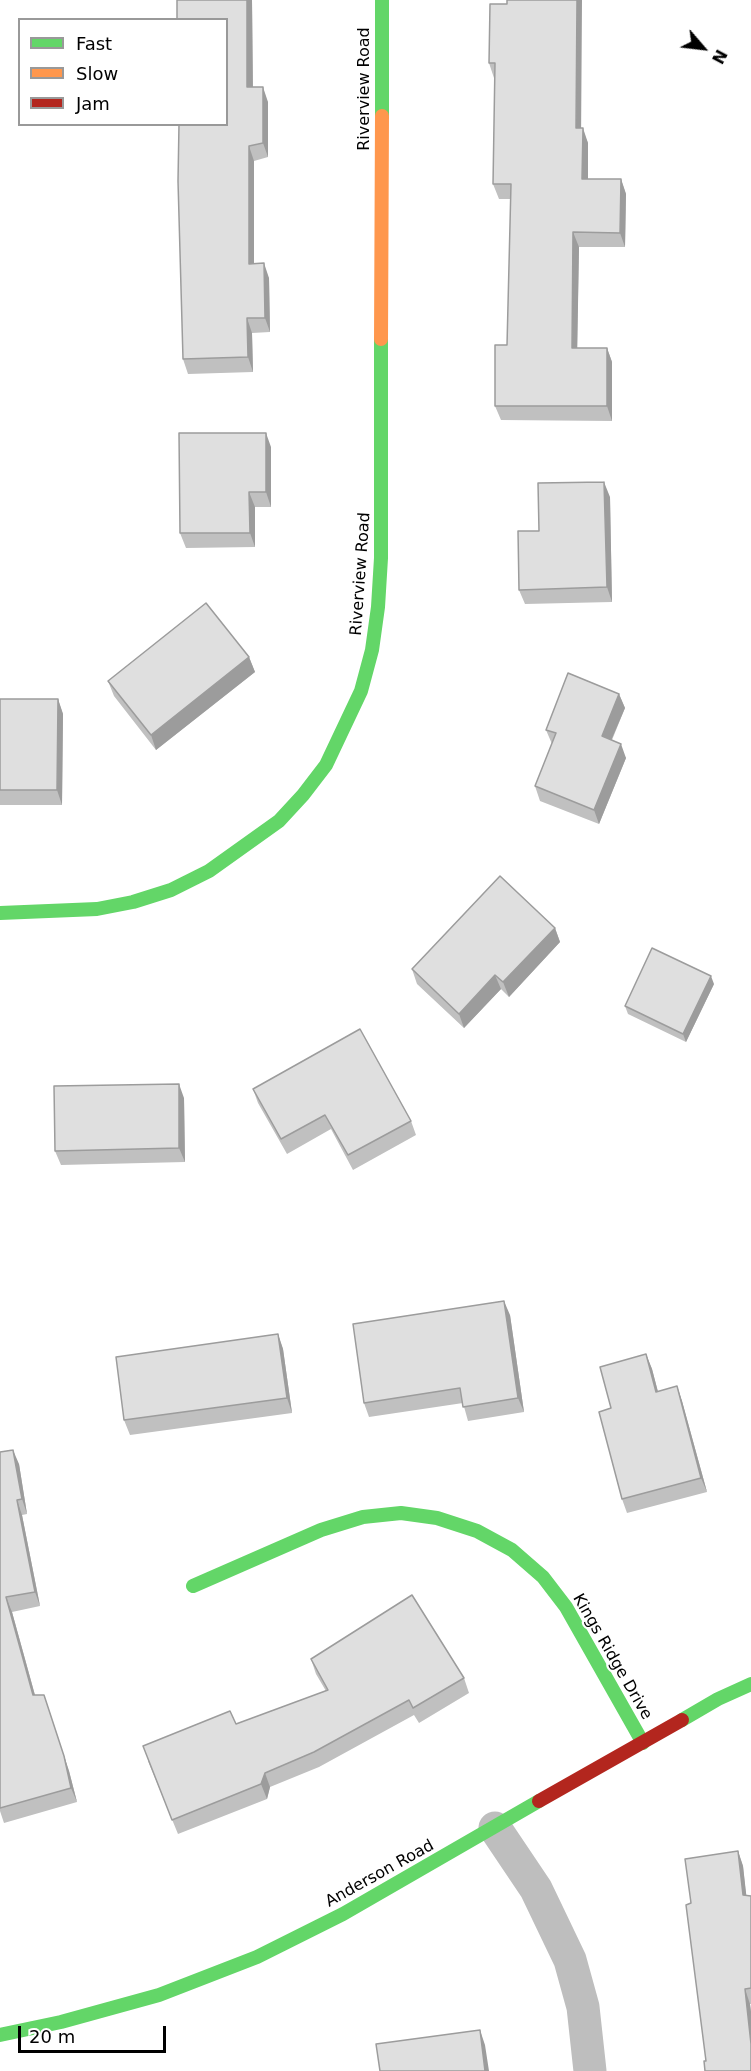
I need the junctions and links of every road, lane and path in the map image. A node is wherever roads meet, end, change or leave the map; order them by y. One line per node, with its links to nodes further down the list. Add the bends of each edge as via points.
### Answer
1 (382, 0): 2 (street, Riverview Road, via 381,558 372,650 361,691 326,765 303,795 279,821 209,871 171,890 133,902 74,910)
2 (0, 913)
3 (194, 1586): 5 (street, Kings Ridge Drive, via 321,1530 363,1516 401,1513 437,1518 512,1550 543,1577 562,1602)
4 (751, 1684): 5 (street, Anderson Road)
5 (643, 1743): 6 (street, Anderson Road)
6 (495, 1828): 7 (street, Anderson Road, via 343,1914 257,1957 159,1995); 8 (street, via 536,1889 570,1960 583,2007)
7 (0, 2035)
8 (590, 2071)

